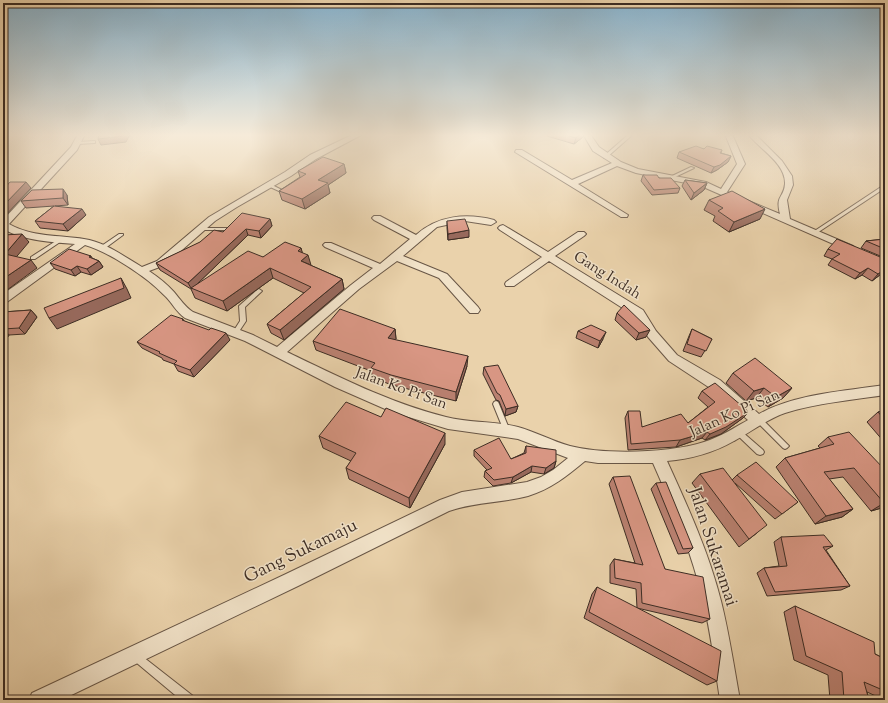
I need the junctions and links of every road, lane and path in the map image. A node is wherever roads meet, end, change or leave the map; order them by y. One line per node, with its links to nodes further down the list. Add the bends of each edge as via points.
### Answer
1 (56, 167): 19 (street)
2 (300, 167): 11 (street)
3 (542, 167): 10 (street)
4 (610, 167): 10 (street)
5 (624, 167): 9 (street)
6 (739, 167): 14 (street)
7 (781, 167): 17 (street, via 789,182 782,203)
8 (692, 168): 9 (lane)
9 (672, 177): 14 (street, via 703,184)
10 (570, 184): 15 (street)
11 (269, 185): 13 (lane); 20 (street, via 221,212)
12 (885, 186): 23 (lane)
13 (280, 190)
14 (723, 192): 17 (street)
15 (624, 215)
16 (377, 218): 26 (street)
17 (786, 219): 23 (street)
18 (491, 222): 26 (street, via 465,218 442,222 431,227)
19 (3, 225): 27 (street, Jalan Ko Pi San, via 28,235)
20 (202, 228): 22 (lane); 36 (street, via 161,263)
21 (503, 228): 32 (street, Gang Indah)
22 (232, 229)
23 (815, 232): 31 (street)
24 (581, 234): 32 (street)
25 (121, 235): 30 (lane)
26 (417, 239): 33 (street)
27 (62, 240): 28 (street, Jalan Ko Pi San); 34 (lane)
28 (84, 242): 30 (street, Jalan Ko Pi San); 39 (street)
29 (328, 245): 35 (street)
30 (102, 248): 36 (street, Jalan Ko Pi San)
31 (857, 251)
32 (548, 256): 37 (street); 45 (street, Gang Indah, via 639,313 652,334 674,358 715,384)
33 (396, 257): 35 (street); 40 (street, via 443,276)
34 (33, 258)
35 (381, 268): 42 (street, via 345,295)
36 (141, 271): 41 (street, Jalan Ko Pi San, via 169,293 184,312)
37 (510, 284)
38 (259, 291): 41 (lane, via 242,306 243,321)
39 (3, 299)
40 (474, 310)
41 (236, 332): 42 (street, Jalan Ko Pi San)
42 (279, 352): 46 (street, Jalan Ko Pi San, via 345,386 397,408 448,423)
43 (885, 390): 45 (street, Jalan Ko Pi San, via 812,401 784,408)
44 (496, 404): 46 (lane)
45 (759, 420): 47 (street, Jalan Ko Pi San); 48 (lane)
46 (507, 431): 50 (street, Jalan Ko Pi San)
47 (738, 432): 49 (lane); 51 (street, Jalan Ko Pi San, via 708,447)
48 (785, 446)
49 (760, 452)
50 (582, 455): 51 (street, Jalan Ko Pi San); 52 (street, Gang Sukamaju, via 558,475 527,489 462,499 444,505)
51 (658, 457): 55 (street, Jalan Sukaramai, via 705,575)
52 (133, 655): 53 (street, Gang Sukamaju); 54 (lane)
53 (43, 699)
54 (189, 700)
55 (730, 700)

